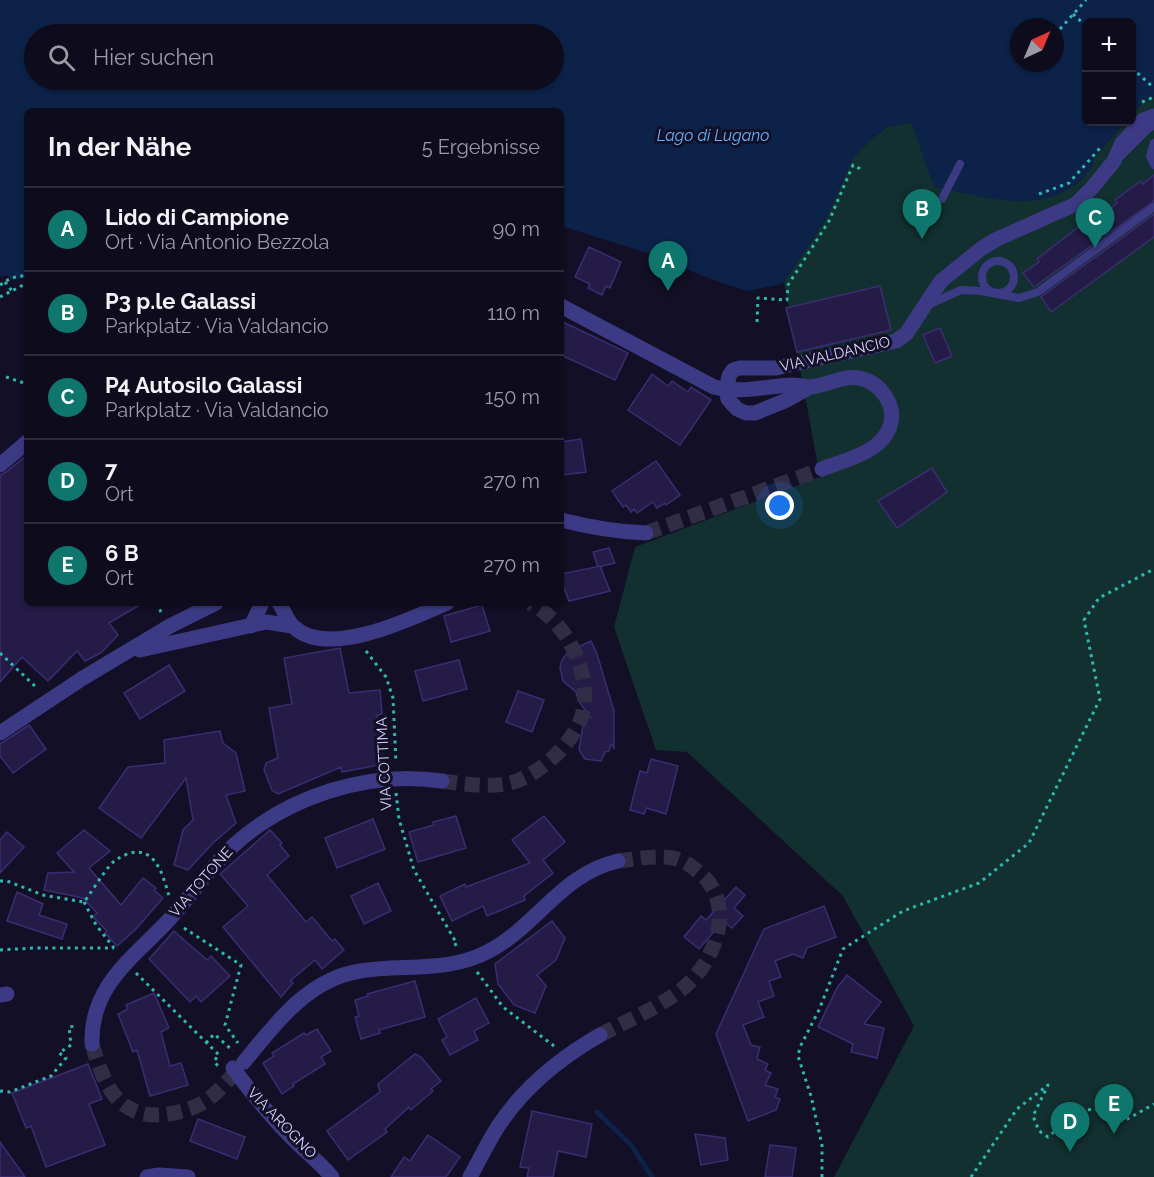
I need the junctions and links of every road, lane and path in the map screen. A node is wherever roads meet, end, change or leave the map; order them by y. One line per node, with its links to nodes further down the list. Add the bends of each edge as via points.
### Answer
1 (1086, 0): 2 (path)
2 (1073, 14): 3 (path); 4 (path)
3 (1082, 22)
4 (1064, 24)
5 (1136, 72): 6 (path)
6 (1154, 88)
7 (1154, 116): 11 (street, VIA VALDANCIO, via 1143,120 1122,143)
8 (1154, 126): 11 (lane)
9 (1109, 139): 15 (path, via 1069,183)
10 (1154, 142): 13 (lane, via 1150,156)
11 (1114, 161): 26 (street, VIA VALDANCIO, via 1076,204 982,248 941,281)
12 (960, 164): 16 (lane)
13 (1154, 165)
14 (864, 171): 27 (path, via 853,165 829,221 788,285 787,300 758,298)
15 (1039, 194)
16 (942, 199)
17 (1154, 207): 23 (lane, via 1038,292 1019,298)
18 (24, 276): 19 (path)
19 (5, 282): 20 (path); 22 (path)
20 (0, 285)
21 (24, 285): 22 (path)
22 (12, 291): 24 (path)
23 (997, 293): 23 (lane, via 1008,290 1014,280 1013,270 1000,260 985,266 981,276 987,290); 26 (lane, via 961,290)
24 (0, 297)
25 (564, 308): 31 (street)
26 (922, 309): 31 (street, VIA VALDANCIO, via 906,334 896,341 776,369 739,368 729,376)
27 (757, 322)
28 (6, 377): 29 (path)
29 (24, 382)
30 (810, 387): 31 (street); 31 (street, via 787,400 746,413 728,399); 34 (street, via 858,378 879,388 891,408 890,428 876,445)
31 (726, 390)
32 (24, 445): 33 (street)
33 (0, 465)
34 (822, 469)
35 (564, 521): 36 (street)
36 (646, 533)
37 (1154, 569): 70 (path, via 1098,598 1084,620 1100,699 1029,843 979,883 903,911 843,949 798,1056 812,1096 822,1145)
38 (210, 606): 45 (street)
39 (261, 606): 42 (street)
40 (281, 606): 43 (street)
41 (440, 606): 44 (street)
42 (252, 626): 43 (street, via 266,622); 45 (street)
43 (292, 626): 44 (street, via 324,640)
44 (359, 636): 49 (path, VIA COTTIMA, via 386,677 393,698)
45 (128, 652): 47 (street)
46 (0, 653): 47 (path)
47 (48, 700): 48 (street)
48 (0, 733)
49 (396, 779): 50 (street, VIA TOTONE); 54 (street, VIA TOTONE, via 318,795 263,822 212,867); 55 (path, VIA COTTIMA, via 399,819 414,870 457,944)
50 (442, 781)
51 (618, 861): 57 (street, via 586,872 517,931)
52 (0, 881): 53 (path)
53 (84, 903): 54 (path, via 112,863 137,851 150,857 163,875); 56 (path, via 114,948)
54 (174, 915): 59 (street, VIA TOTONE, via 111,980); 63 (path, via 178,925 241,965 225,1025)
55 (445, 947)
56 (0, 950)
57 (470, 960): 62 (path, via 503,1007); 63 (street, via 423,968 359,971 336,978 304,996)
58 (131, 968): 63 (path, via 206,1043 214,1034)
59 (92, 1024): 61 (street, VIA TOTONE); 64 (path, via 69,1026 71,1045 59,1053 66,1058 51,1076 10,1092)
60 (600, 1035): 62 (street)
61 (92, 1044)
62 (567, 1056): 69 (street, via 516,1102)
63 (242, 1062): 68 (street, VIA AROGNO, via 259,1101)
64 (0, 1091)
65 (1154, 1104): 71 (path, via 1124,1121 1116,1120 1108,1109 1080,1110 1048,1137 1039,1131 1033,1116 1048,1085 1017,1108)
66 (147, 1177): 67 (street)
67 (188, 1177)
68 (332, 1177)
69 (470, 1177)
70 (822, 1177)
71 (971, 1177)

